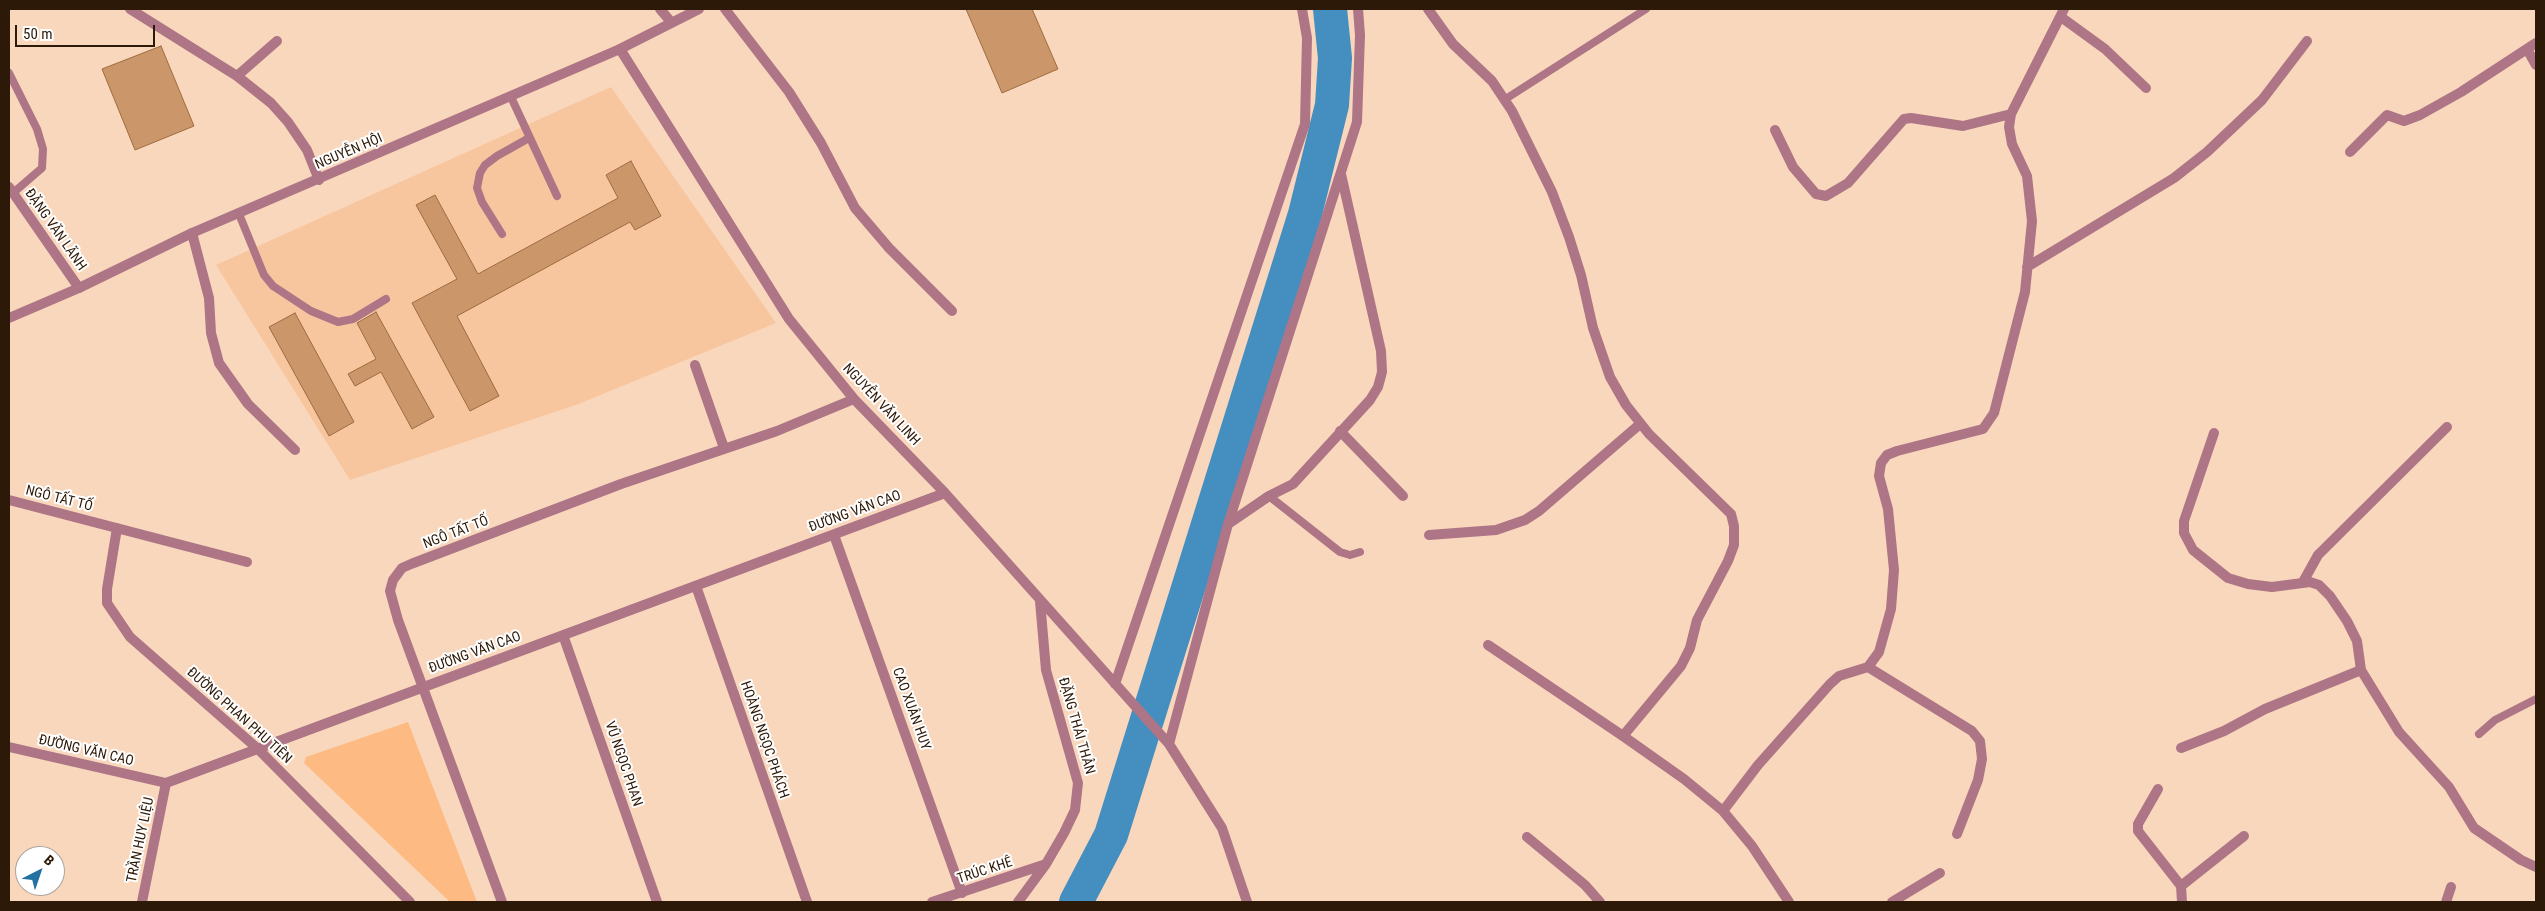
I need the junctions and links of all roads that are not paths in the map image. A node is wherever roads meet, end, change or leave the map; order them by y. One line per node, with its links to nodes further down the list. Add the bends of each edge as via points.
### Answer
1 (130, 9): 17 (street)
2 (660, 9): 10 (street)
3 (699, 9): 10 (street, NGUYỄN HỘI)
4 (725, 9): 35 (street, via 789,92 854,208)
5 (1302, 9): 62 (street, via 1307,38 1305,124)
6 (1358, 9): 25 (street, via 1357,122)
7 (1428, 9): 20 (street, via 1453,44 1492,81)
8 (1646, 9): 20 (lane)
9 (2062, 13): 18 (street, via 2105,48); 21 (street)
10 (671, 22): 14 (street, NGUYỄN HỘI)
11 (2307, 41): 32 (street, via 2262,100 2207,152 2174,178)
12 (277, 42): 17 (street)
13 (2532, 46): 15 (street); 24 (street, via 2420,115 2404,121 2387,115)
14 (620, 49): 19 (street, NGUYỄN HỘI); 38 (street, NGUYỄN VĂN LINH, via 788,319)
15 (2536, 65)
16 (9, 73): 27 (lane, via 37,129 43,149 42,168)
17 (237, 76): 26 (street, via 271,103 288,122 307,150)
18 (2146, 88)
19 (512, 97): 23 (lane); 26 (street, NGUYỄN HỘI)
20 (1504, 100): 39 (street, via 1552,192 1581,275 1593,328 1610,377)
21 (2011, 114): 22 (street, via 1963,126 1904,119 1848,183 1826,196 1816,194 1793,167); 32 (street, via 2012,144 2027,176 2031,197)
22 (1775, 130)
23 (529, 138): 28 (lane); 31 (lane, via 497,156 480,173 477,188 482,202)
24 (2350, 152)
25 (1341, 172): 41 (street, via 1381,351 1382,372 1370,400); 49 (street)
26 (319, 180): 29 (street, NGUYỄN HỘI)
27 (11, 190): 33 (street, ĐẶNG VĂN LÃNH)
28 (557, 196)
29 (239, 214): 30 (street, NGUYỄN HỘI); 34 (lane, via 264,275 273,286 311,311 338,322 353,319)
30 (192, 233): 33 (street, NGUYỄN HỘI); 44 (street, via 209,298 211,333 219,364 248,404)
31 (502, 234)
32 (2027, 267): 60 (street, via 2023,301 1989,423 1974,432 1897,451 1887,455 1881,464 1879,476 1888,509 1894,588 1887,628 1879,652)
33 (79, 288): 36 (street, NGUYỄN HỘI)
34 (386, 299)
35 (952, 311)
36 (9, 318)
37 (695, 365): 43 (street)
38 (854, 400): 43 (street, NGÔ TẤT TỐ); 45 (street, NGUYỄN VĂN LINH)
39 (1640, 424): 51 (street, via 1525,520 1496,530); 66 (street, via 1731,514 1734,544 1698,620 1681,666)
40 (2447, 427): 55 (street, via 2318,556)
41 (1340, 431): 46 (street, via 1292,484); 47 (street)
42 (2214, 433): 55 (street, via 2184,521 2184,533 2193,550 2228,578 2248,584 2272,587)
43 (724, 448): 63 (street, NGÔ TẤT TỐ, via 620,484 402,568 390,591)
44 (295, 450)
45 (945, 493): 52 (street, ĐƯỜNG VĂN CAO); 57 (street, NGUYỄN VĂN LINH)
46 (1269, 496): 49 (street); 53 (lane, via 1340,552)
47 (1403, 496)
48 (9, 500): 50 (street, NGÔ TẤT TỐ)
49 (1228, 524): 67 (street)
50 (117, 528): 54 (street, NGÔ TẤT TỐ); 70 (street, ĐƯỜNG PHAN PHU TIÊN, via 107,588 107,603 116,620 130,637)
51 (1429, 534)
52 (834, 535): 56 (street, ĐƯỜNG VĂN CAO); 82 (street, CAO XUÂN HUY)
53 (1360, 552)
54 (247, 562)
55 (2303, 582): 61 (street, via 2319,585 2340,610 2356,641)
56 (696, 586): 58 (street, ĐƯỜNG VĂN CAO); 87 (street, HOÀNG NGỌC PHÁCH)
57 (1040, 601): 62 (street, NGUYỄN VĂN LINH); 77 (street, ĐẶNG THÁI THÂN, via 1046,670 1078,783 1075,810)
58 (563, 635): 63 (street, ĐƯỜNG VĂN CAO); 86 (street, VŨ NGỌC PHAN)
59 (1488, 645): 66 (street)
60 (1868, 667): 73 (street, via 1839,676 1830,684 1758,765); 74 (street, via 1972,732 1980,741 1982,759 1978,780)
61 (2361, 670): 69 (street); 78 (street, via 2399,732 2449,787 2474,828)
62 (1115, 684): 67 (street, NGUYỄN VĂN LINH)
63 (423, 688): 70 (street, ĐƯỜNG VĂN CAO); 85 (street, NGÔ TẤT TỐ)
64 (2536, 699): 65 (lane, via 2495,720)
65 (2479, 734)
66 (1623, 736): 73 (street)
67 (1169, 744): 90 (street, via 1222,828)
68 (9, 747): 71 (street, ĐƯỜNG VĂN CAO)
69 (2181, 748)
70 (258, 749): 71 (street, ĐƯỜNG VĂN CAO); 84 (street, ĐƯỜNG PHAN PHU TIÊN)
71 (166, 783): 83 (street, TRẦN HUY LIỆU)
72 (2158, 789): 80 (street, via 2138,824 2138,831)
73 (1723, 811): 92 (street, via 1752,846)
74 (1957, 834)
75 (2244, 836): 80 (street)
76 (1528, 838): 91 (street, via 1585,885)
77 (1046, 864): 82 (street, TRÚC KHÊ); 89 (street, ĐẶNG THÁI THÂN)
78 (2536, 867)
79 (1940, 873): 93 (street)
80 (2181, 886): 94 (street)
81 (2451, 887): 95 (street)
82 (962, 892): 88 (street, TRÚC KHÊ)
83 (142, 902)
84 (410, 902)
85 (502, 902)
86 (657, 902)
87 (807, 902)
88 (932, 902)
89 (1018, 902)
90 (1247, 902)
91 (1600, 902)
92 (1788, 902)
93 (1892, 902)
94 (2182, 902)
95 (2446, 902)

